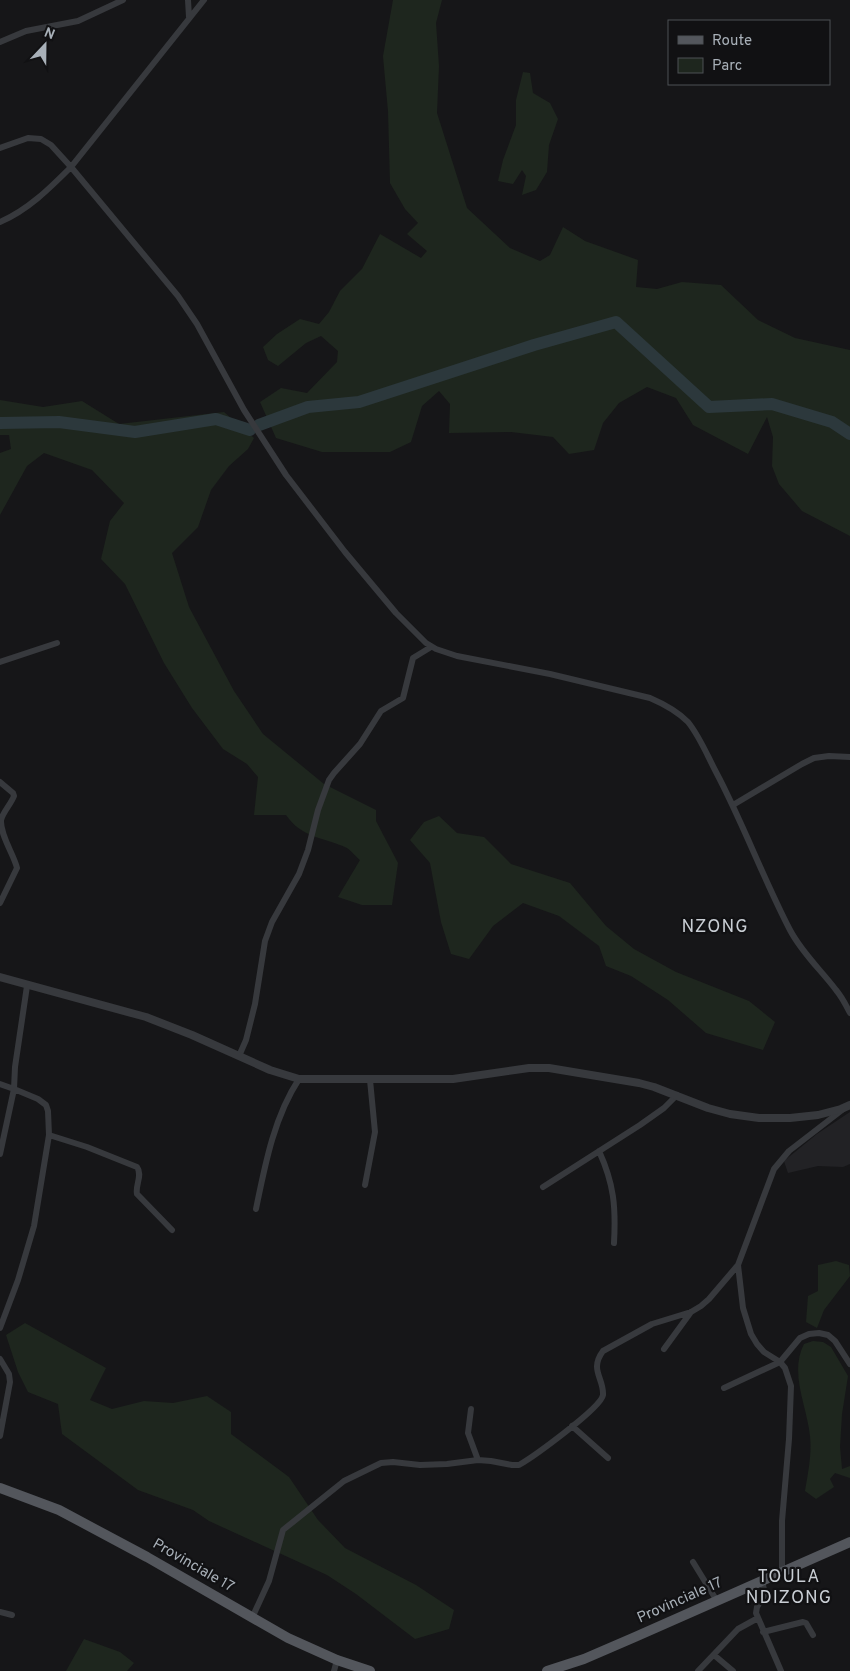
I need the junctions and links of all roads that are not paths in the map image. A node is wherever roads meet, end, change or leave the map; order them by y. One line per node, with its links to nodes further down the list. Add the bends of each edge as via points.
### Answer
1 (123, 0): 5 (street, via 78,21 26,31)
2 (188, 0): 4 (street)
3 (204, 0): 4 (street)
4 (190, 17): 7 (street)
5 (0, 42)
6 (0, 148): 7 (street, via 28,138 41,139)
7 (71, 167): 8 (street, via 30,204); 10 (street, via 178,296 248,416 292,482 396,613)
8 (0, 222)
9 (57, 643): 11 (street)
10 (431, 647): 14 (street, via 457,656 592,684 663,703 687,721 697,735); 19 (street, via 413,658 403,698 380,711 360,744 329,780 299,874 265,941 255,1004)
11 (0, 662)
12 (850, 757): 14 (street, via 814,758)
13 (0, 782): 15 (street, via 14,796 0,824 17,868)
14 (733, 805): 18 (street, via 790,931 838,992)
15 (0, 903)
16 (0, 977): 17 (street)
17 (27, 986): 19 (street, via 146,1017); 23 (street)
18 (850, 1013)
19 (239, 1056): 20 (street)
20 (299, 1079): 21 (street); 31 (street, via 283,1111)
21 (370, 1080): 24 (street, via 453,1079 549,1068 639,1084); 29 (street, via 375,1132)
22 (0, 1084): 23 (street)
23 (14, 1089): 26 (street, via 46,1105); 28 (street)
24 (677, 1095): 25 (street, via 708,1108 759,1118 818,1115); 27 (street, via 664,1108)
25 (849, 1104): 34 (street, via 789,1151 774,1169)
26 (49, 1135): 32 (street, via 137,1167 140,1174 137,1194); 36 (street, via 32,1234)
27 (599, 1151): 30 (street); 33 (street, via 611,1183 616,1214)
28 (0, 1154)
29 (364, 1185)
30 (543, 1187)
31 (256, 1209)
32 (172, 1230)
33 (614, 1243)
34 (738, 1265): 35 (street, via 709,1299); 39 (street, via 743,1308 751,1334 764,1352)
35 (691, 1312): 37 (street); 43 (street, via 652,1324 603,1350 597,1364 603,1396 588,1415)
36 (0, 1328)
37 (664, 1349)
38 (0, 1359): 44 (street, via 10,1382)
39 (780, 1362): 40 (street, via 800,1338 819,1333 835,1341); 41 (street); 50 (street, via 791,1386)
40 (850, 1362)
41 (724, 1388)
42 (471, 1410): 46 (street, via 468,1433)
43 (572, 1426): 45 (street); 46 (street, via 519,1465)
44 (0, 1436)
45 (608, 1458)
46 (478, 1460): 55 (street, via 447,1464 381,1462 344,1480 283,1530 269,1581)
47 (0, 1488): 55 (main road, Provinciale 17, via 59,1510 95,1528)
48 (850, 1542): 50 (main road, Provinciale 17)
49 (693, 1562): 52 (street)
50 (782, 1572): 51 (main road, Provinciale 17)
51 (762, 1582): 52 (main road, Provinciale 17); 56 (street, via 765,1594 756,1613)
52 (717, 1601): 62 (main road, Provinciale 17)
53 (0, 1612): 54 (street)
54 (12, 1615)
55 (252, 1618): 60 (main road, Provinciale 17)
56 (758, 1618): 57 (street); 59 (street, via 738,1629)
57 (764, 1632): 58 (street, via 803,1622); 65 (street)
58 (813, 1635)
59 (714, 1655): 63 (street); 64 (street)
60 (336, 1666): 61 (main road, Provinciale 17)
61 (370, 1671)
62 (547, 1671)
63 (698, 1671)
64 (733, 1671)
65 (781, 1671)

